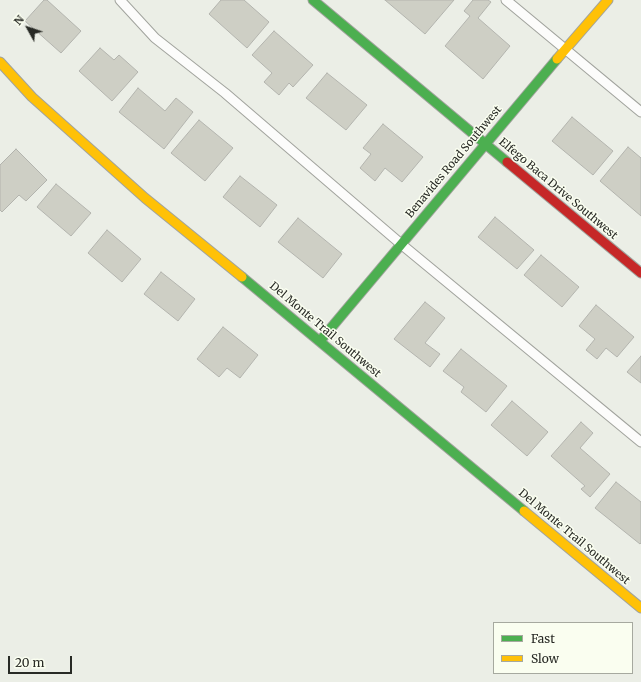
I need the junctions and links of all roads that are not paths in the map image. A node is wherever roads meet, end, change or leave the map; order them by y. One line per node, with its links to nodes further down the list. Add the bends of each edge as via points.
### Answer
1 (120, 0): 9 (lane, via 155,38 225,93)
2 (313, 0): 8 (street, Elfego Baca Drive Southwest)
3 (506, 0): 5 (lane)
4 (608, 0): 5 (street, Benavides Road Southwest)
5 (566, 50): 7 (lane); 8 (street, Benavides Road Southwest)
6 (0, 62): 11 (street, Del Monte Trail Southwest, via 32,97 145,198)
7 (641, 112)
8 (485, 144): 9 (street, Benavides Road Southwest); 10 (street, Elfego Baca Drive Southwest)
9 (401, 244): 11 (street, Benavides Road Southwest); 12 (lane)
10 (641, 273)
11 (320, 341): 13 (street, Del Monte Trail Southwest)
12 (641, 442)
13 (641, 608)

